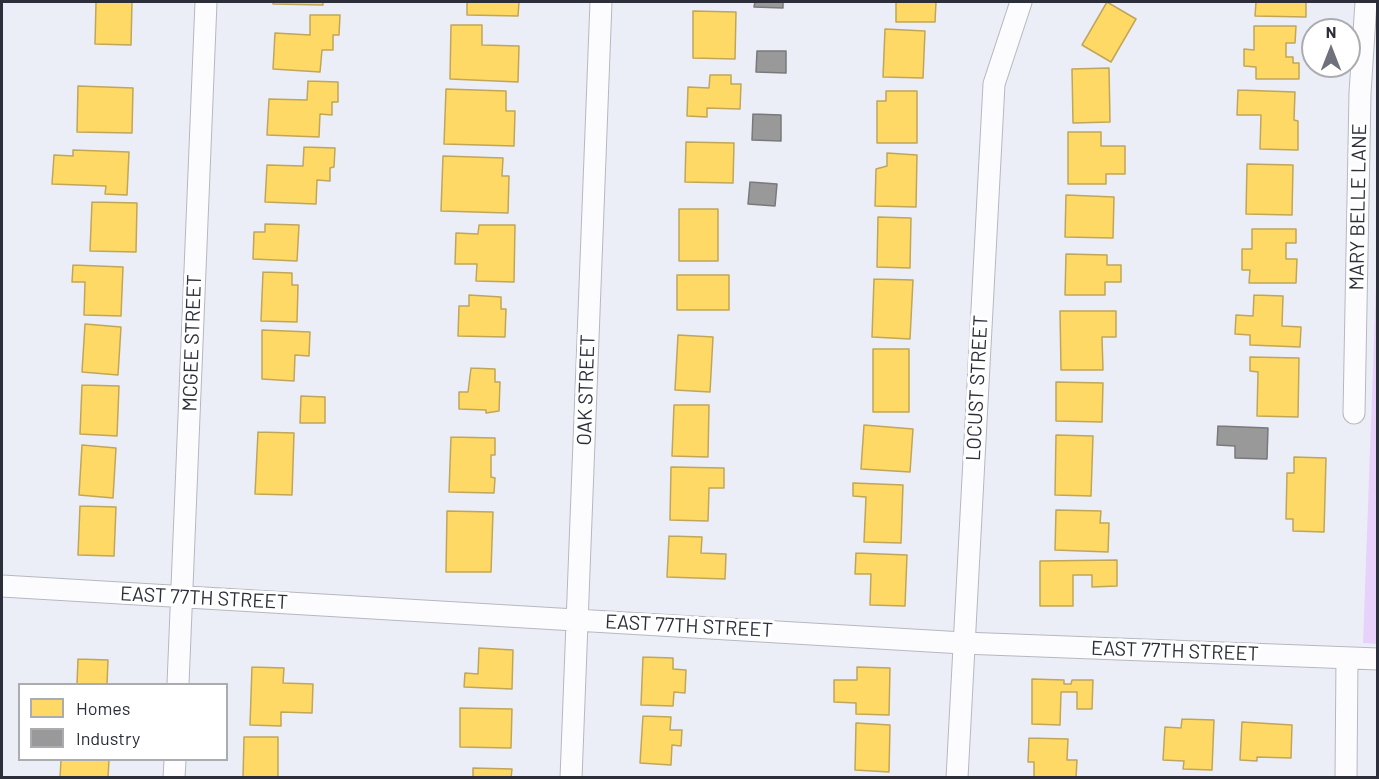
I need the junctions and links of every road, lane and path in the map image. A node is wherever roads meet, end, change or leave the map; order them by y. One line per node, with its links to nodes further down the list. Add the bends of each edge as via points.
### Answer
1 (206, 2): 7 (street, MCGEE STREET)
2 (601, 2): 8 (street, OAK STREET)
3 (1021, 2): 9 (street, LOCUST STREET, via 994,84)
4 (1366, 2): 5 (street, MARY BELLE LANE, via 1360,93)
5 (1354, 413)
6 (2, 586): 7 (street, EAST 77TH STREET)
7 (182, 597): 8 (street, EAST 77TH STREET); 12 (street, MCGEE STREET)
8 (577, 619): 9 (street, EAST 77TH STREET); 15 (street, OAK STREET)
9 (963, 643): 10 (street, EAST 77TH STREET); 16 (street, LOCUST STREET)
10 (1347, 658): 11 (street, EAST 77TH STREET); 17 (street)
11 (1377, 659)
12 (178, 683)
13 (175, 761): 14 (street)
14 (174, 777)
15 (571, 777)
16 (957, 777)
17 (1346, 777)

